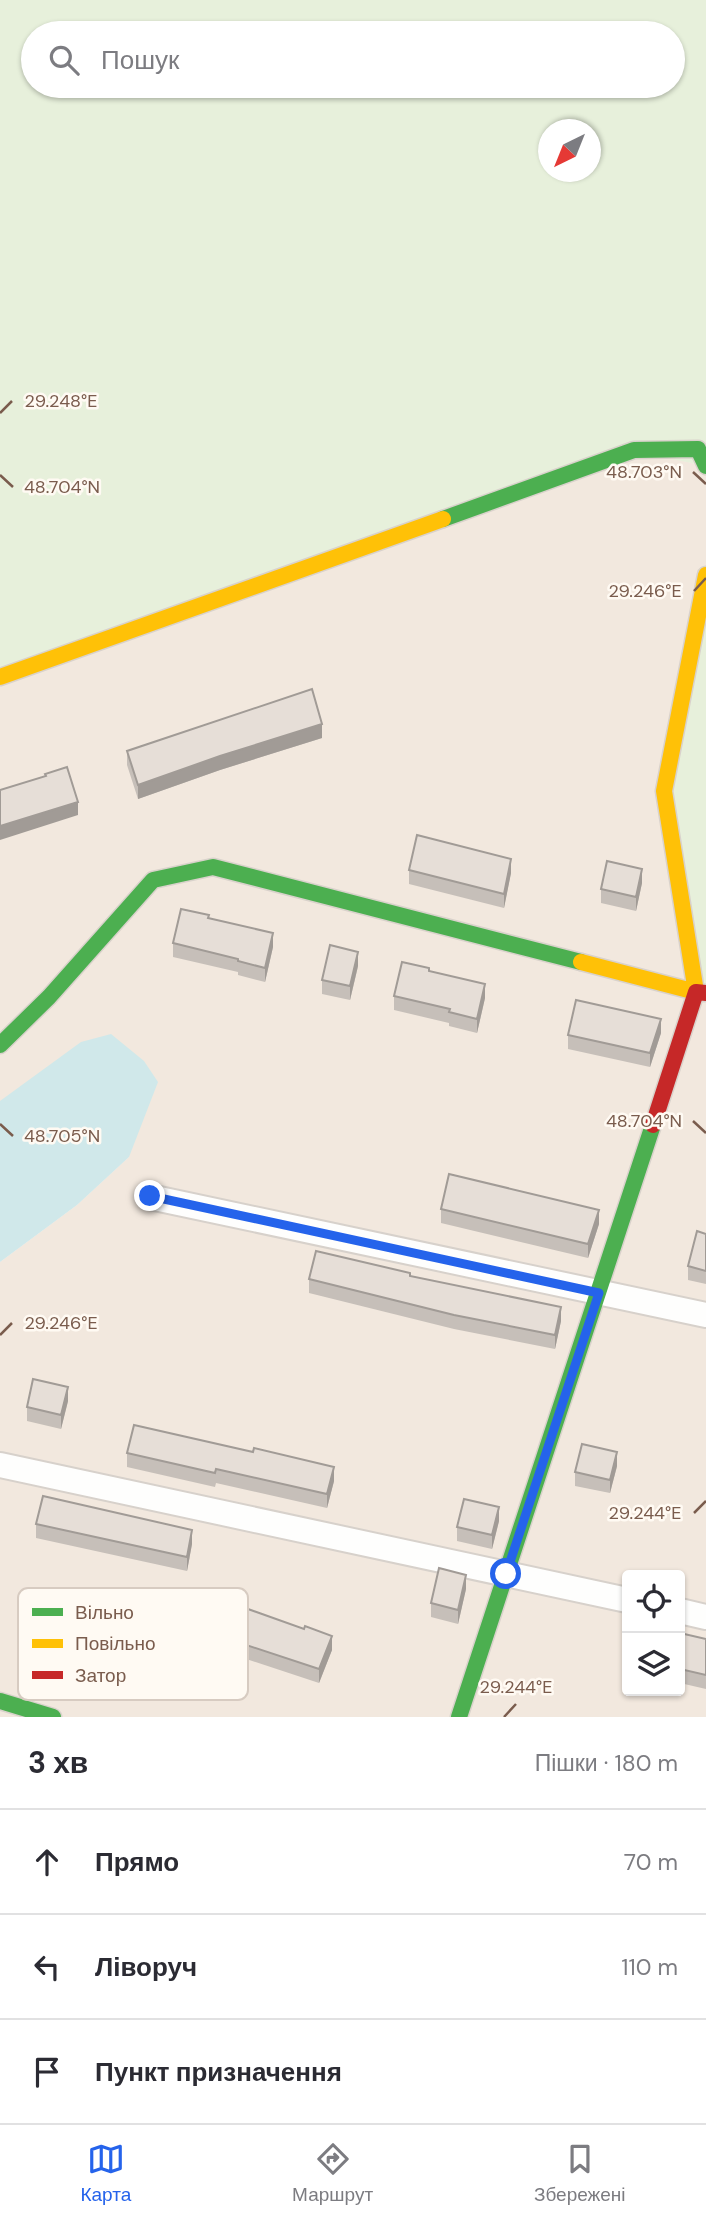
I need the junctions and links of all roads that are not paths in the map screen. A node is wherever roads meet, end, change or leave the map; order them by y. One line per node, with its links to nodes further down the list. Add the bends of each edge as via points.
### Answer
1 (706, 466): 3 (street, via 698,449 634,450)
2 (706, 575): 4 (street, via 664,791)
3 (0, 677)
4 (701, 993): 5 (street, via 213,867 153,880); 7 (street)
5 (0, 1045)
6 (150, 1196): 7 (street)
7 (599, 1293): 8 (street); 10 (street)
8 (706, 1315)
9 (0, 1465): 10 (street)
10 (506, 1574): 11 (street); 16 (street)
11 (622, 1599)
12 (685, 1612): 13 (street)
13 (706, 1617)
14 (0, 1701): 15 (street)
15 (53, 1717)
16 (459, 1717)

